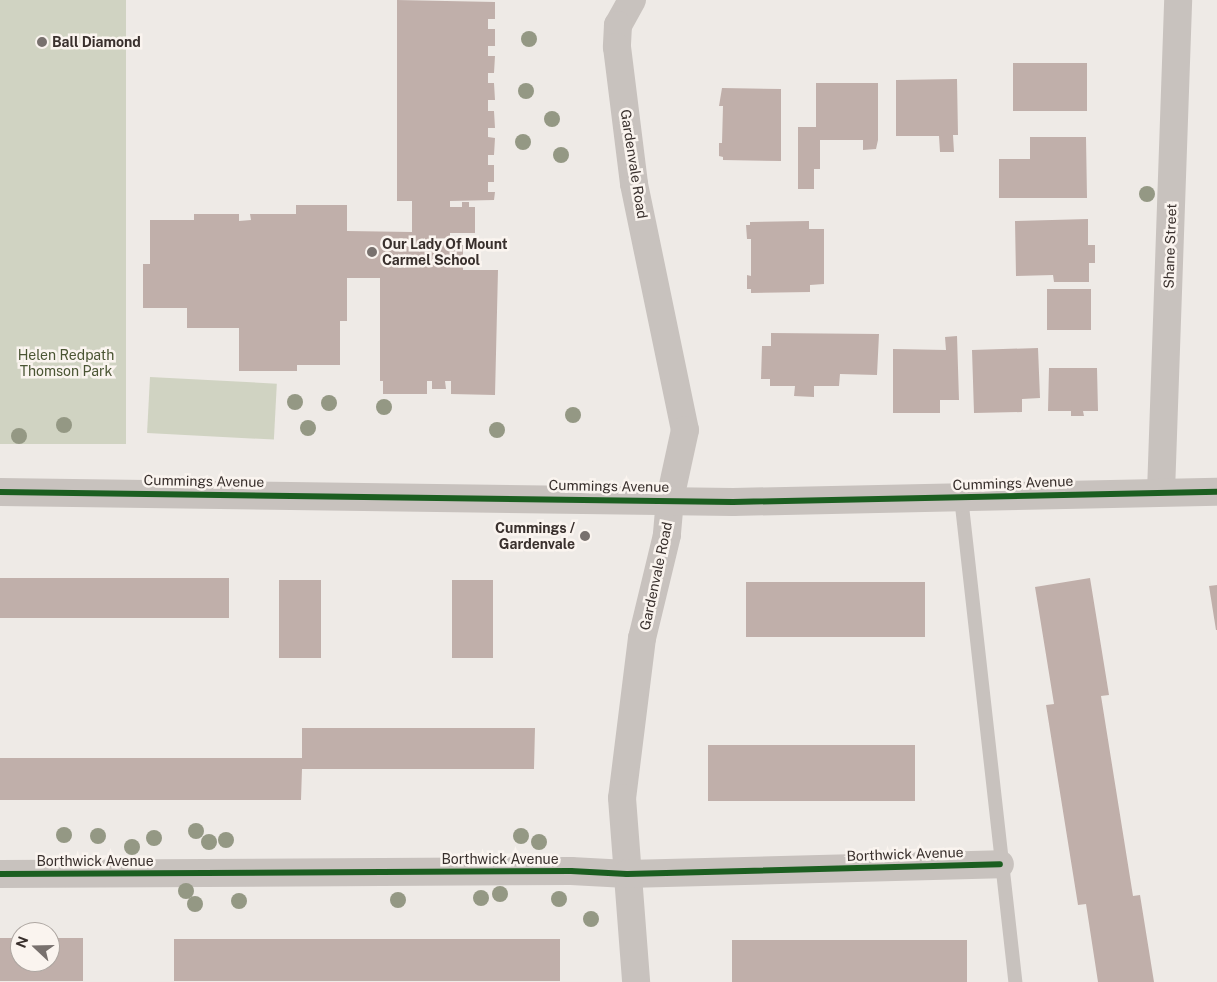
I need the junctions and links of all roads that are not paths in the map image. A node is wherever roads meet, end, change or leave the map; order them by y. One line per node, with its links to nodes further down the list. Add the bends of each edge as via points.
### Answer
1 (632, 0): 7 (street, Gardenvale Road, via 618,25 617,47 634,184 685,430)
2 (1178, 0): 4 (street, Shane Street)
3 (0, 492): 7 (street, Cummings Avenue)
4 (1160, 492): 5 (street, Cummings Avenue); 6 (street, Cummings Avenue)
5 (1217, 492)
6 (961, 497): 7 (street, Cummings Avenue, via 733,502); 8 (lane)
7 (670, 499): 10 (street, Gardenvale Road, via 667,535 642,638 622,798)
8 (1000, 864): 10 (street, Borthwick Avenue); 12 (lane)
9 (0, 874): 10 (street, Borthwick Avenue, via 571,871)
10 (627, 874): 11 (street, Gardenvale Road)
11 (636, 982)
12 (1015, 982)

